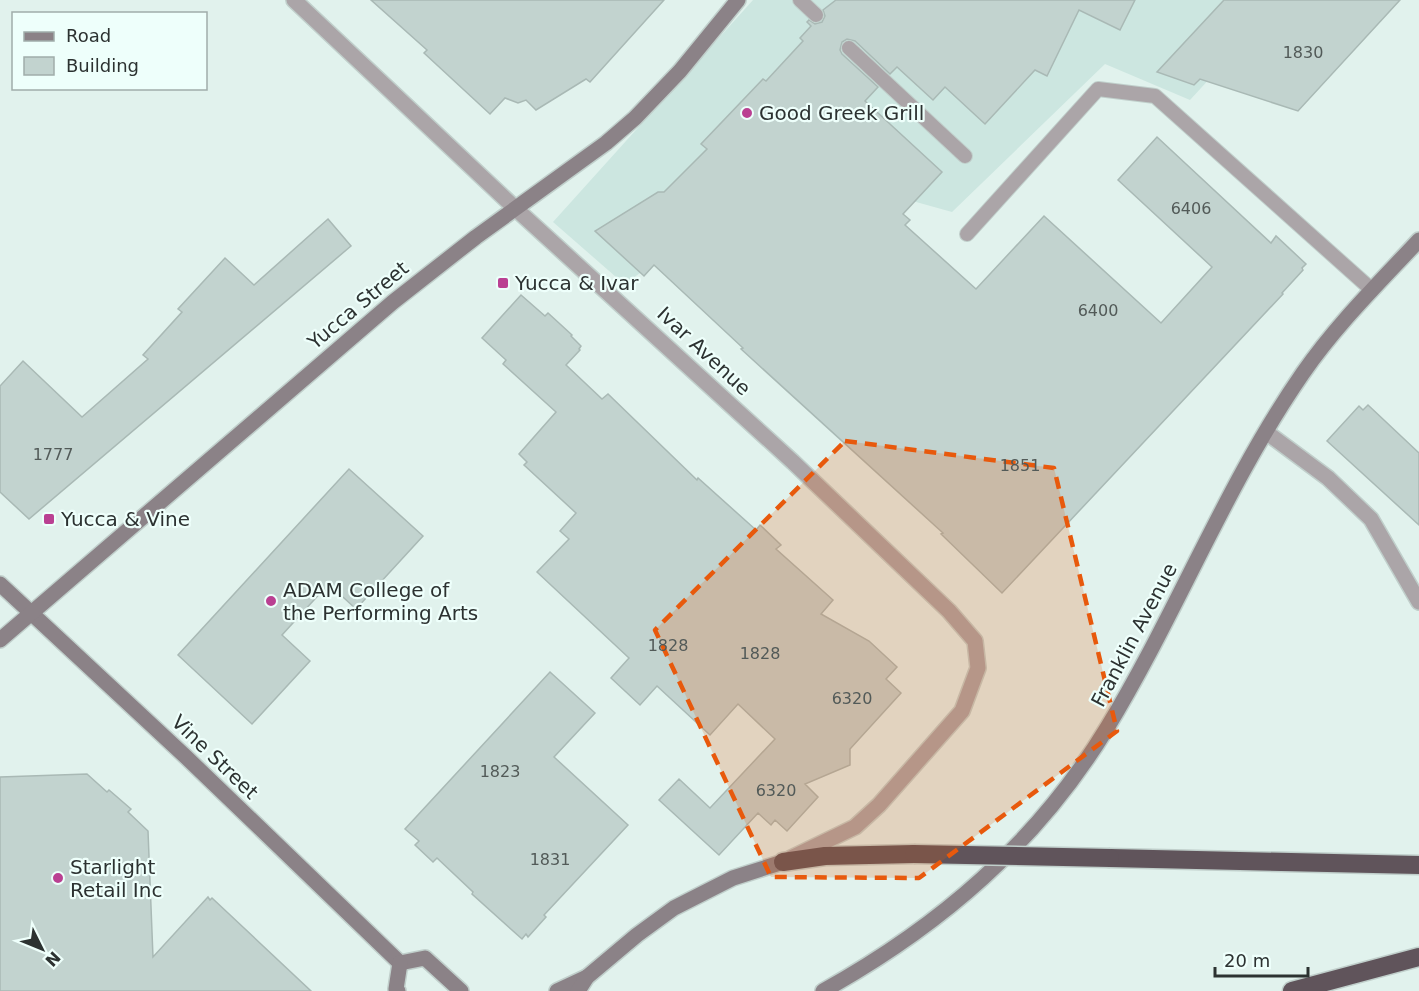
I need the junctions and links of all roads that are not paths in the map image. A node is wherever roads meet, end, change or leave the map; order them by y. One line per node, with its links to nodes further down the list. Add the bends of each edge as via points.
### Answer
1 (294, 0): 7 (street, Ivar Avenue)
2 (738, 0): 7 (main road, Yucca Street, via 635,118)
3 (800, 0): 4 (lane)
4 (816, 15)
5 (849, 48): 6 (lane)
6 (964, 156)
7 (516, 209): 14 (main road, Yucca Street, via 393,302); 16 (street, Ivar Avenue, via 793,462 949,611 975,641 978,668 962,711 855,827)
8 (967, 234): 10 (lane, via 1098,89 1155,96)
9 (1419, 240): 10 (main road, Franklin Avenue)
10 (1372, 290): 11 (main road, Franklin Avenue, via 1303,373)
11 (1266, 432): 13 (street, via 1328,478 1371,519); 25 (main road, Franklin Avenue, via 1106,729 1033,830 974,888 936,918 897,947)
12 (0, 584): 14 (main road, Vine Street)
13 (1419, 603)
14 (31, 612): 15 (main road, Yucca Street); 19 (main road, Vine Street)
15 (0, 640)
16 (783, 861): 17 (highway, bridge, via 856,854 914,854); 20 (main road, via 733,878 674,908)
17 (1417, 865)
18 (1419, 957): 26 (highway)
19 (400, 963): 21 (main road); 22 (main road, via 425,958)
20 (587, 977): 23 (main road); 24 (main road)
21 (398, 991)
22 (461, 991)
23 (557, 991)
24 (578, 991)
25 (823, 991)
26 (1292, 991)

